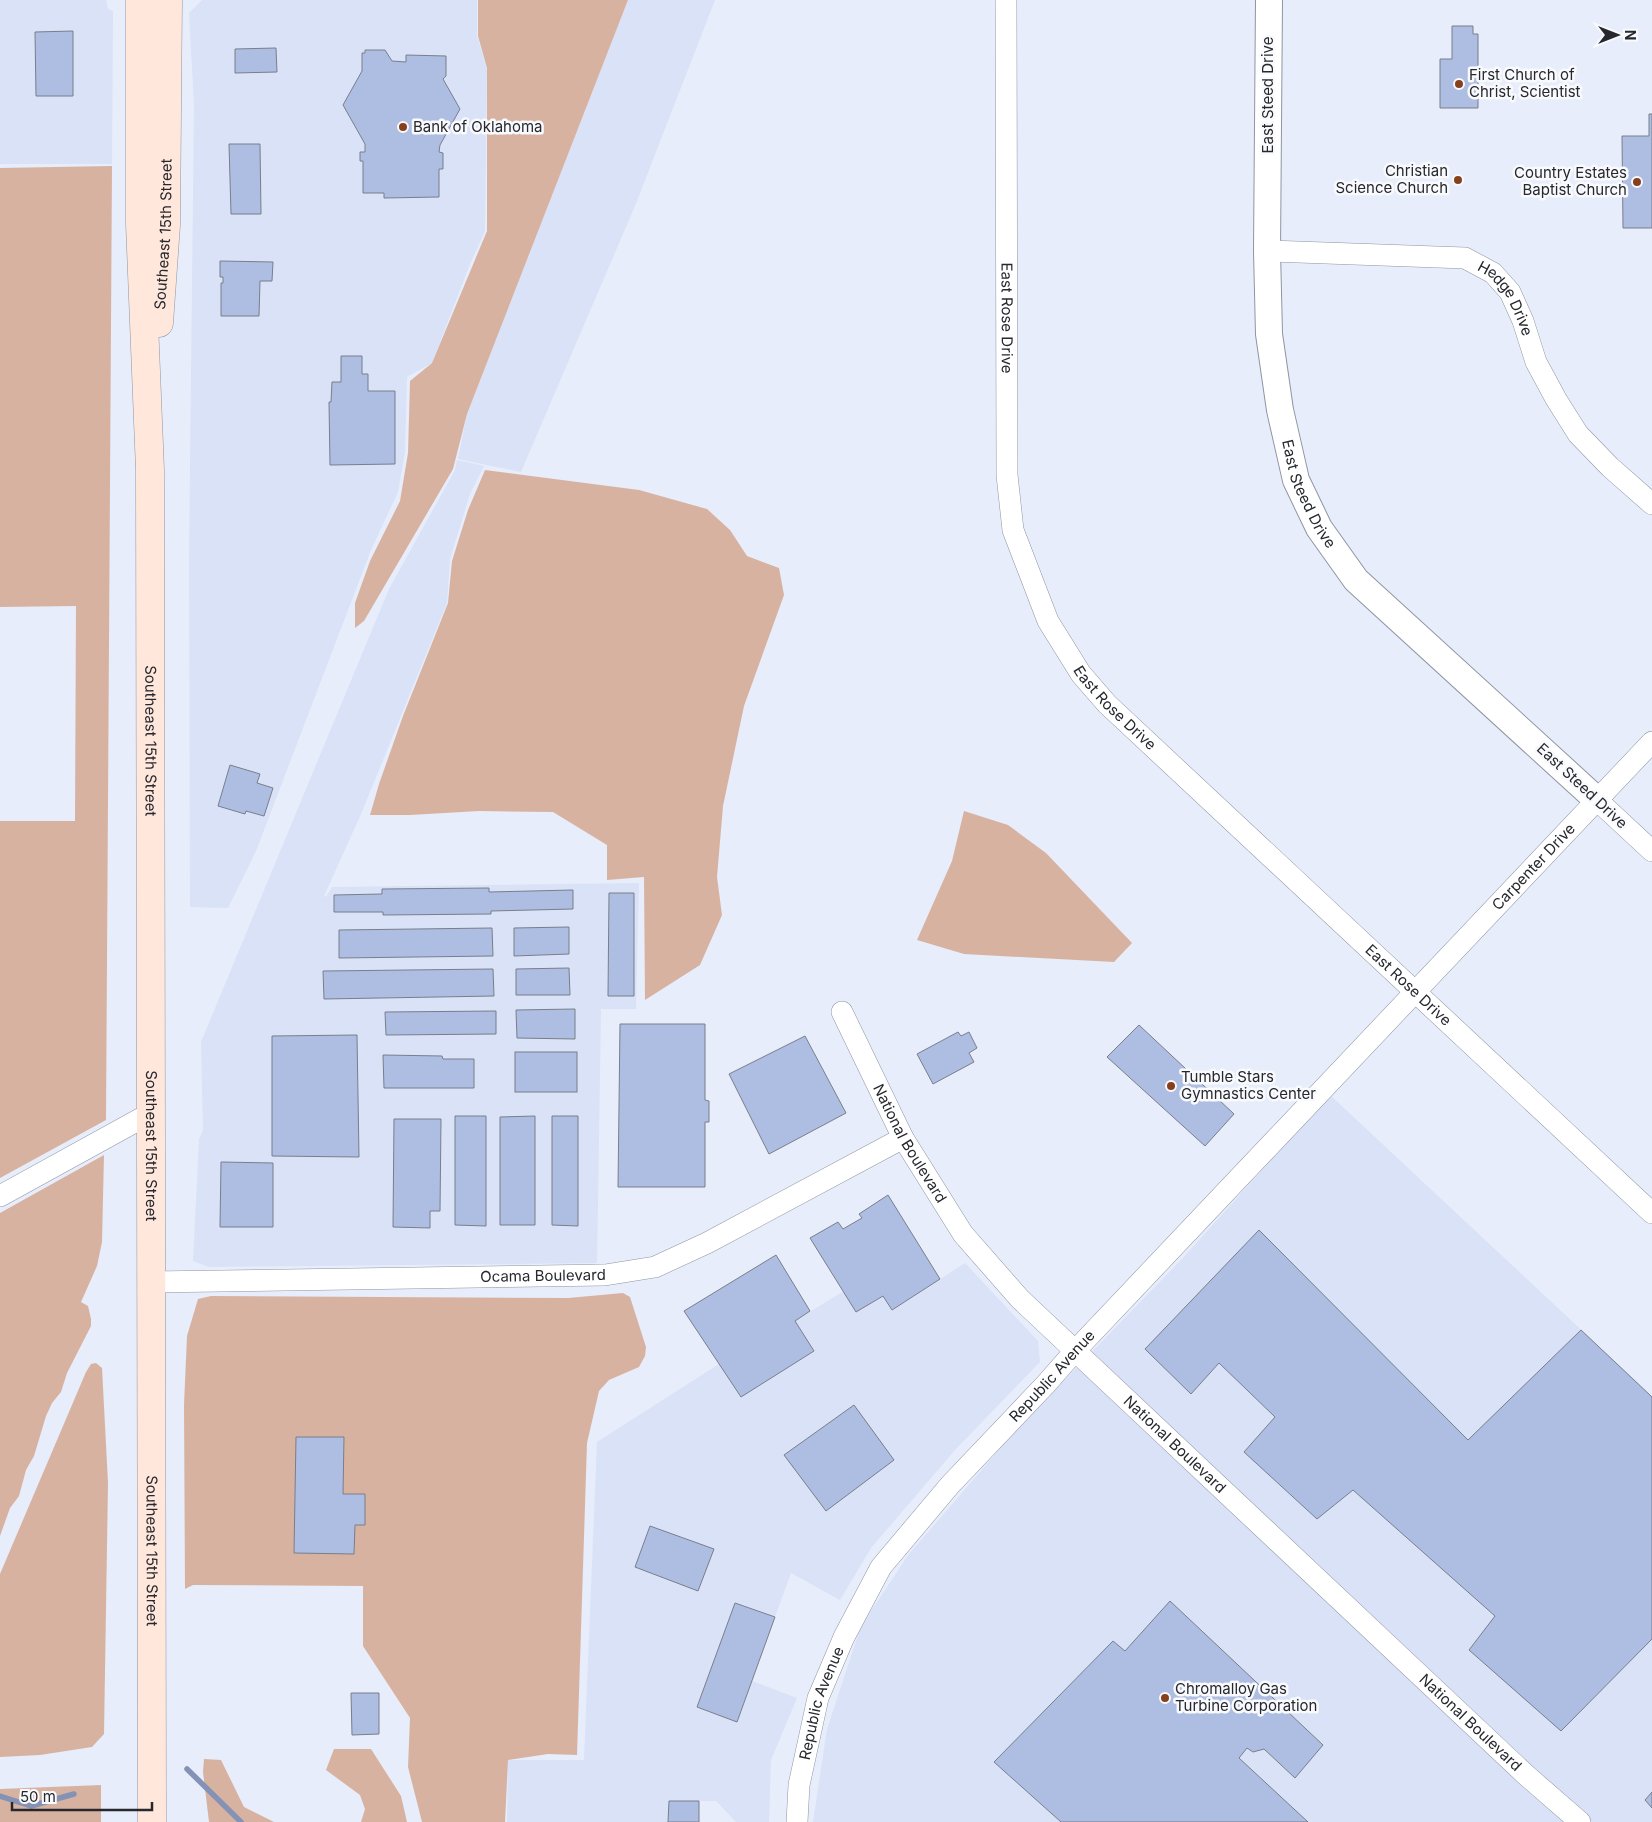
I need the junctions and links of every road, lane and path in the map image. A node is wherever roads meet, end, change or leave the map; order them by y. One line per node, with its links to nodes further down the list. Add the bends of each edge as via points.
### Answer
1 (140, 0): 6 (main road, Southeast 15th Street, via 140,224)
2 (168, 0): 6 (main road, Southeast 15th Street, via 166,225)
3 (1006, 0): 11 (street, East Rose Drive, via 1007,476 1014,530 1048,622 1081,674 1106,704)
4 (1269, 0): 5 (street, East Steed Drive)
5 (1267, 251): 7 (street, Hedge Drive, via 1465,258 1493,273 1510,292 1536,362 1578,434); 9 (street, East Steed Drive, via 1270,334 1280,410 1296,480 1320,528 1356,580)
6 (150, 470): 13 (main road, Southeast 15th Street)
7 (1652, 504)
8 (1652, 742): 9 (street, Carpenter Drive)
9 (1597, 800): 10 (street, East Steed Drive); 11 (street, Carpenter Drive)
10 (1652, 851)
11 (1415, 992): 16 (street, East Rose Drive); 18 (street, Republic Avenue)
12 (842, 1012): 14 (street, National Boulevard)
13 (151, 1113): 15 (street); 17 (main road, Southeast 15th Street)
14 (903, 1138): 17 (street, Ocama Boulevard, via 708,1243 655,1267 605,1275); 18 (street, National Boulevard, via 964,1234 1020,1300)
15 (0, 1196)
16 (1652, 1213)
17 (151, 1282): 19 (main road, Southeast 15th Street)
18 (1074, 1352): 20 (street, Republic Avenue, via 950,1485 881,1567 844,1637 818,1698 799,1786); 21 (street, National Boulevard)
19 (152, 1822)
20 (797, 1822)
21 (1580, 1822)

